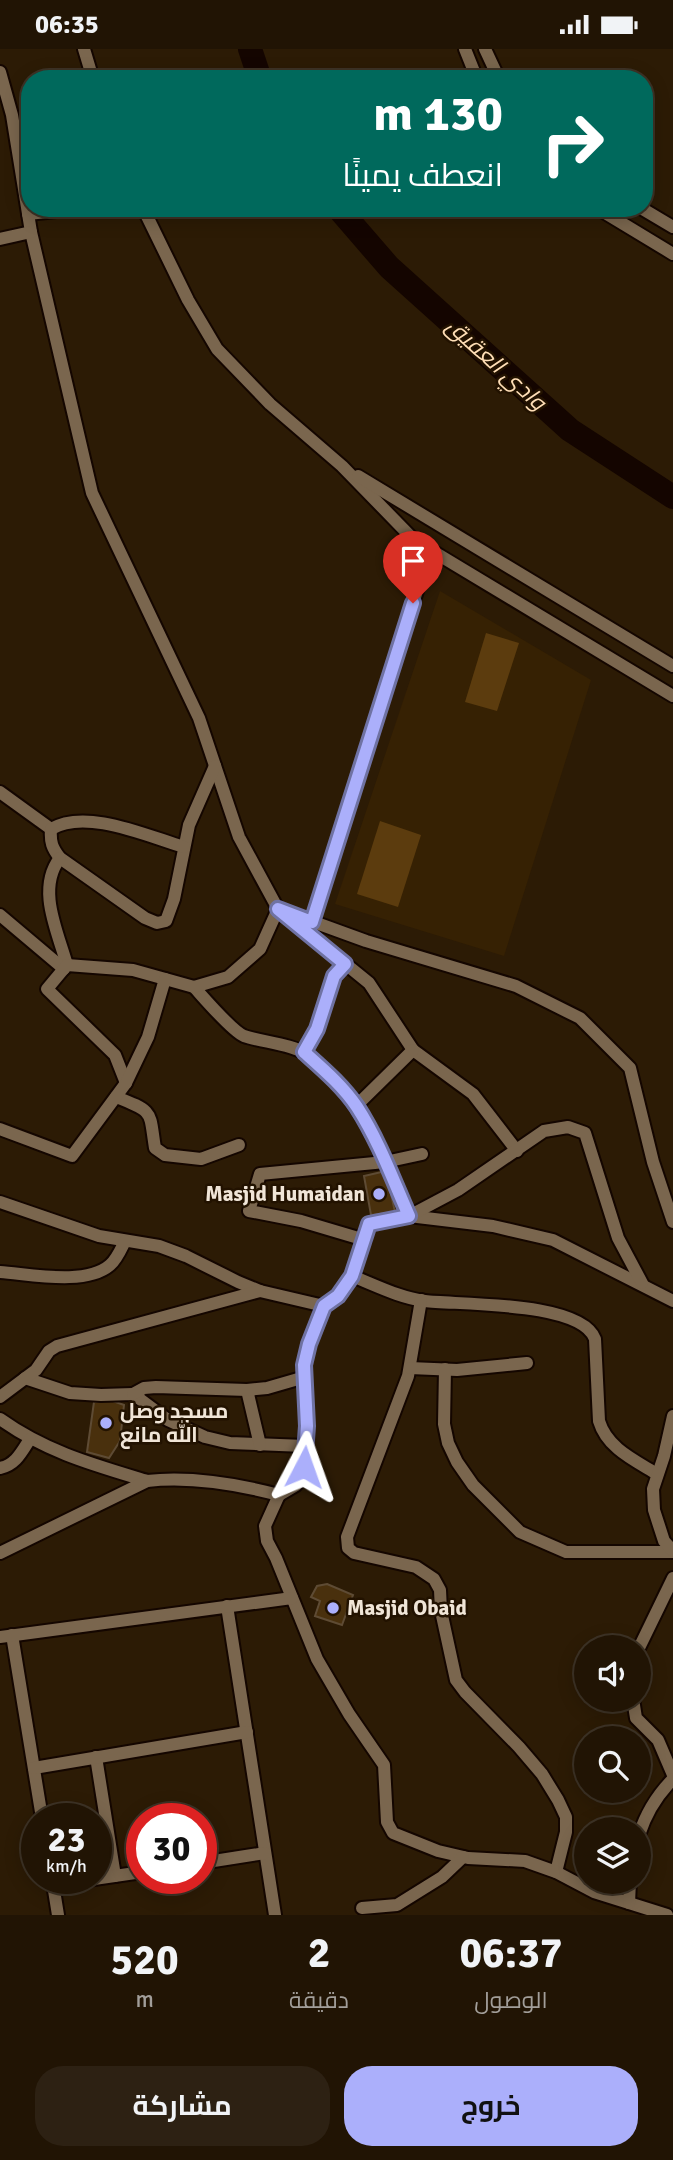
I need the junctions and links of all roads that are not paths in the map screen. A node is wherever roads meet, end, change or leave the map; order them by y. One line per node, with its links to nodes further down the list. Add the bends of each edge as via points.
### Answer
1 (83, 49): 4 (street)
2 (465, 49): 5 (street)
3 (485, 49): 6 (street)
4 (90, 70)
5 (473, 70)
6 (495, 70)
7 (0, 72): 8 (street)
8 (6, 116): 9 (street)
9 (21, 183)
10 (653, 215): 14 (street)
11 (28, 217): 15 (street)
12 (147, 217): 18 (street, via 217,349 270,404)
13 (612, 217): 17 (street)
14 (673, 227)
15 (31, 232): 16 (street); 22 (street, via 92,493 198,718)
16 (0, 239)
17 (673, 254)
18 (342, 467): 19 (street, via 414,540); 20 (street)
19 (430, 550): 21 (street); 29 (street)
20 (673, 666)
21 (673, 696)
22 (215, 766): 25 (street); 27 (street, via 239,837)
23 (0, 792): 24 (street)
24 (51, 829): 25 (street, via 74,820 97,821); 26 (street, via 50,841)
25 (184, 847): 26 (street, via 170,915 157,923)
26 (60, 858): 31 (street, via 48,883)
27 (278, 909): 29 (street); 30 (street); 33 (street, via 260,949 228,977)
28 (0, 915): 31 (street)
29 (312, 922): 46 (street, via 516,986 580,1018 630,1068)
30 (345, 964): 34 (street, via 369,983); 35 (street, via 334,976 317,1029)
31 (66, 967): 32 (street, via 133,970); 36 (street, via 47,989 115,1055)
32 (165, 979): 33 (street); 36 (street, via 148,1038)
33 (194, 987): 35 (street, via 240,1035)
34 (413, 1050): 38 (street); 41 (street, via 473,1094)
35 (304, 1052): 38 (street)
36 (126, 1083): 37 (street)
37 (116, 1097): 39 (street, via 72,1156); 40 (street, via 150,1116 155,1148 165,1154 201,1159)
38 (356, 1106): 43 (street)
39 (0, 1129)
40 (239, 1145)
41 (517, 1151): 45 (street); 51 (street, via 544,1131 568,1127 585,1133 618,1238)
42 (422, 1154): 43 (street)
43 (385, 1162): 45 (street); 47 (street, via 260,1174 249,1211)
44 (0, 1202): 48 (street)
45 (409, 1216): 47 (street, via 369,1224); 51 (street, via 493,1226 553,1240)
46 (673, 1222)
47 (365, 1240): 50 (street)
48 (125, 1241): 49 (street, via 110,1265 88,1275); 52 (street, via 186,1255)
49 (0, 1272)
50 (352, 1276): 53 (street); 55 (street)
51 (642, 1283): 54 (street)
52 (260, 1290): 55 (street); 60 (street, via 57,1346)
53 (421, 1300): 57 (street); 70 (street, via 527,1309 588,1327 595,1339 603,1433 627,1456)
54 (673, 1301)
55 (324, 1306): 59 (street, via 309,1344)
56 (527, 1363): 58 (street)
57 (410, 1367): 58 (street); 90 (street, via 354,1513 346,1537 348,1548 416,1567 433,1579 440,1590 456,1680 542,1774 566,1817)
58 (445, 1369): 73 (street, via 448,1443 472,1485 520,1532 566,1552)
59 (305, 1377): 61 (street); 68 (street)
60 (24, 1378): 62 (street, via 70,1393); 63 (street)
61 (247, 1390): 62 (street, via 156,1387); 67 (street)
62 (133, 1394): 67 (street, via 168,1420 205,1437)
63 (0, 1397)
64 (673, 1416): 70 (street)
65 (0, 1419): 66 (street)
66 (30, 1439): 69 (street, via 11,1465); 71 (street, via 55,1452)
67 (260, 1445): 68 (street)
68 (305, 1446): 72 (street, via 304,1467 296,1485)
69 (0, 1468)
70 (657, 1474): 73 (street, via 654,1510 664,1541)
71 (148, 1481): 72 (street, via 243,1485); 74 (street)
72 (279, 1495): 76 (street, via 265,1526)
73 (673, 1552)
74 (0, 1553)
75 (673, 1578): 78 (street)
76 (292, 1598): 77 (street); 88 (street, via 317,1659 384,1765 389,1828 398,1836)
77 (227, 1606): 79 (street); 81 (street)
78 (645, 1635)
79 (6, 1636): 83 (street)
80 (634, 1712): 84 (street, via 658,1740)
81 (247, 1732): 82 (street); 87 (street)
82 (96, 1757): 83 (street); 93 (street)
83 (34, 1767): 85 (street)
84 (673, 1777): 86 (street)
85 (40, 1803)
86 (646, 1817)
87 (265, 1853): 89 (street); 100 (street)
88 (463, 1857): 90 (street, via 513,1859); 97 (street, via 442,1877 397,1905)
89 (217, 1860)
90 (556, 1872): 96 (street, via 594,1892)
91 (126, 1874): 93 (street)
92 (112, 1876): 93 (street)
93 (115, 1876)
94 (55, 1894): 99 (street)
95 (629, 1894): 96 (street)
96 (629, 1903): 98 (street)
97 (362, 1908)
98 (659, 1914)
99 (58, 1915)
100 (275, 1915)

